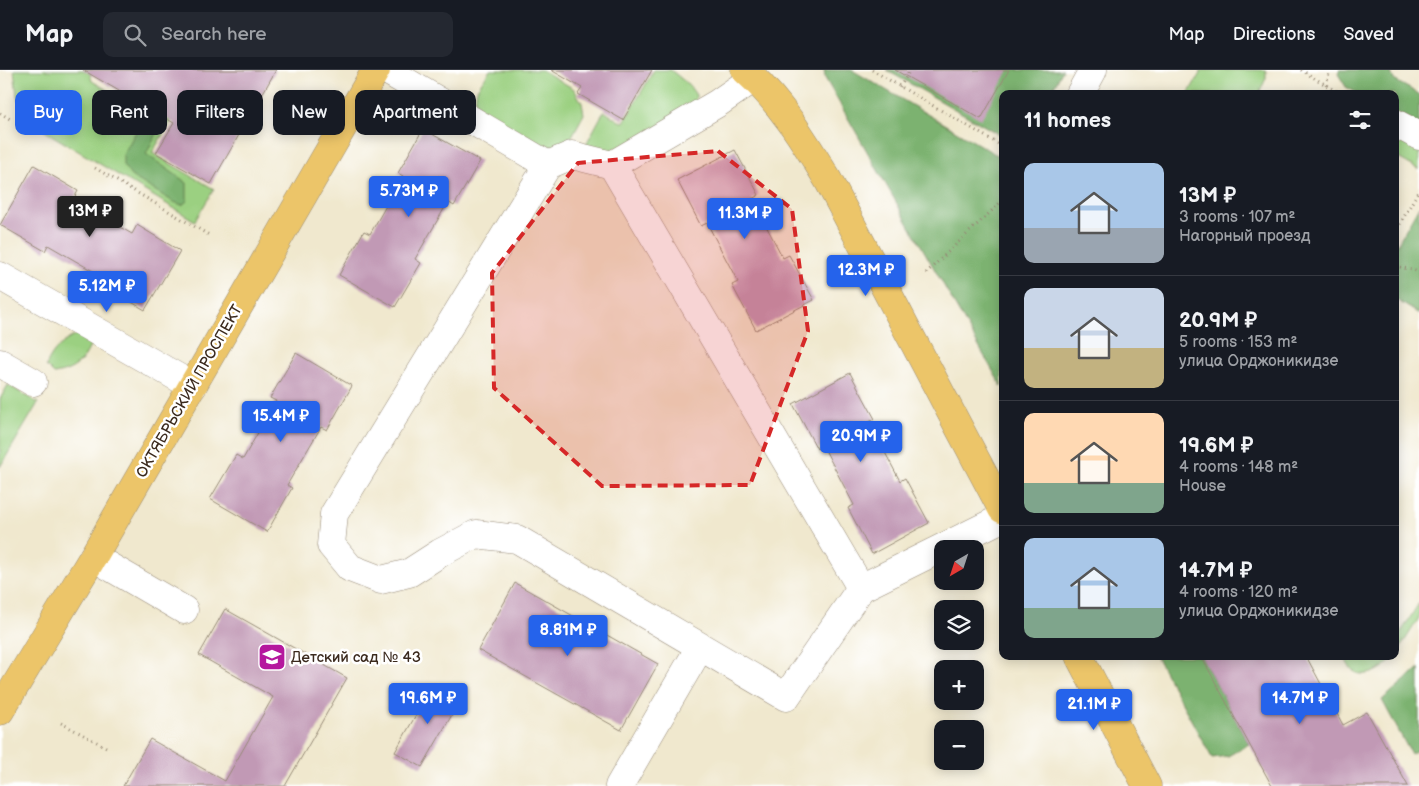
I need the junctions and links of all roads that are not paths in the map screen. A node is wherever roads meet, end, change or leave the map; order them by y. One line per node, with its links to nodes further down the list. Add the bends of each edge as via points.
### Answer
1 (376, 70): 13 (main road, ОКТЯБРЬСКИЙ ПРОСПЕКТ)
2 (386, 70): 8 (street)
3 (1093, 70): 5 (street)
4 (749, 74): 9 (street, via 718,103); 14 (main road, via 779,104 828,180)
5 (1082, 90)
6 (1399, 125): 7 (street)
7 (1419, 136)
8 (548, 165): 9 (street, via 572,156); 19 (street, via 334,514 331,545 350,568 381,580 409,573 476,534 517,539)
9 (612, 165): 17 (street)
10 (0, 276): 13 (street)
11 (0, 363): 12 (street)
12 (33, 382)
13 (193, 386): 16 (main road, ОКТЯБРЬСКИЙ ПРОСПЕКТ)
14 (999, 503)
15 (999, 520): 17 (street)
16 (93, 557): 18 (street); 21 (main road, ОКТЯБРЬСКИЙ ПРОСПЕКТ)
17 (862, 588): 19 (street, via 786,697)
18 (184, 610)
19 (700, 647): 22 (street)
20 (1081, 660): 23 (main road)
21 (0, 712)
22 (619, 786)
23 (1147, 786)

